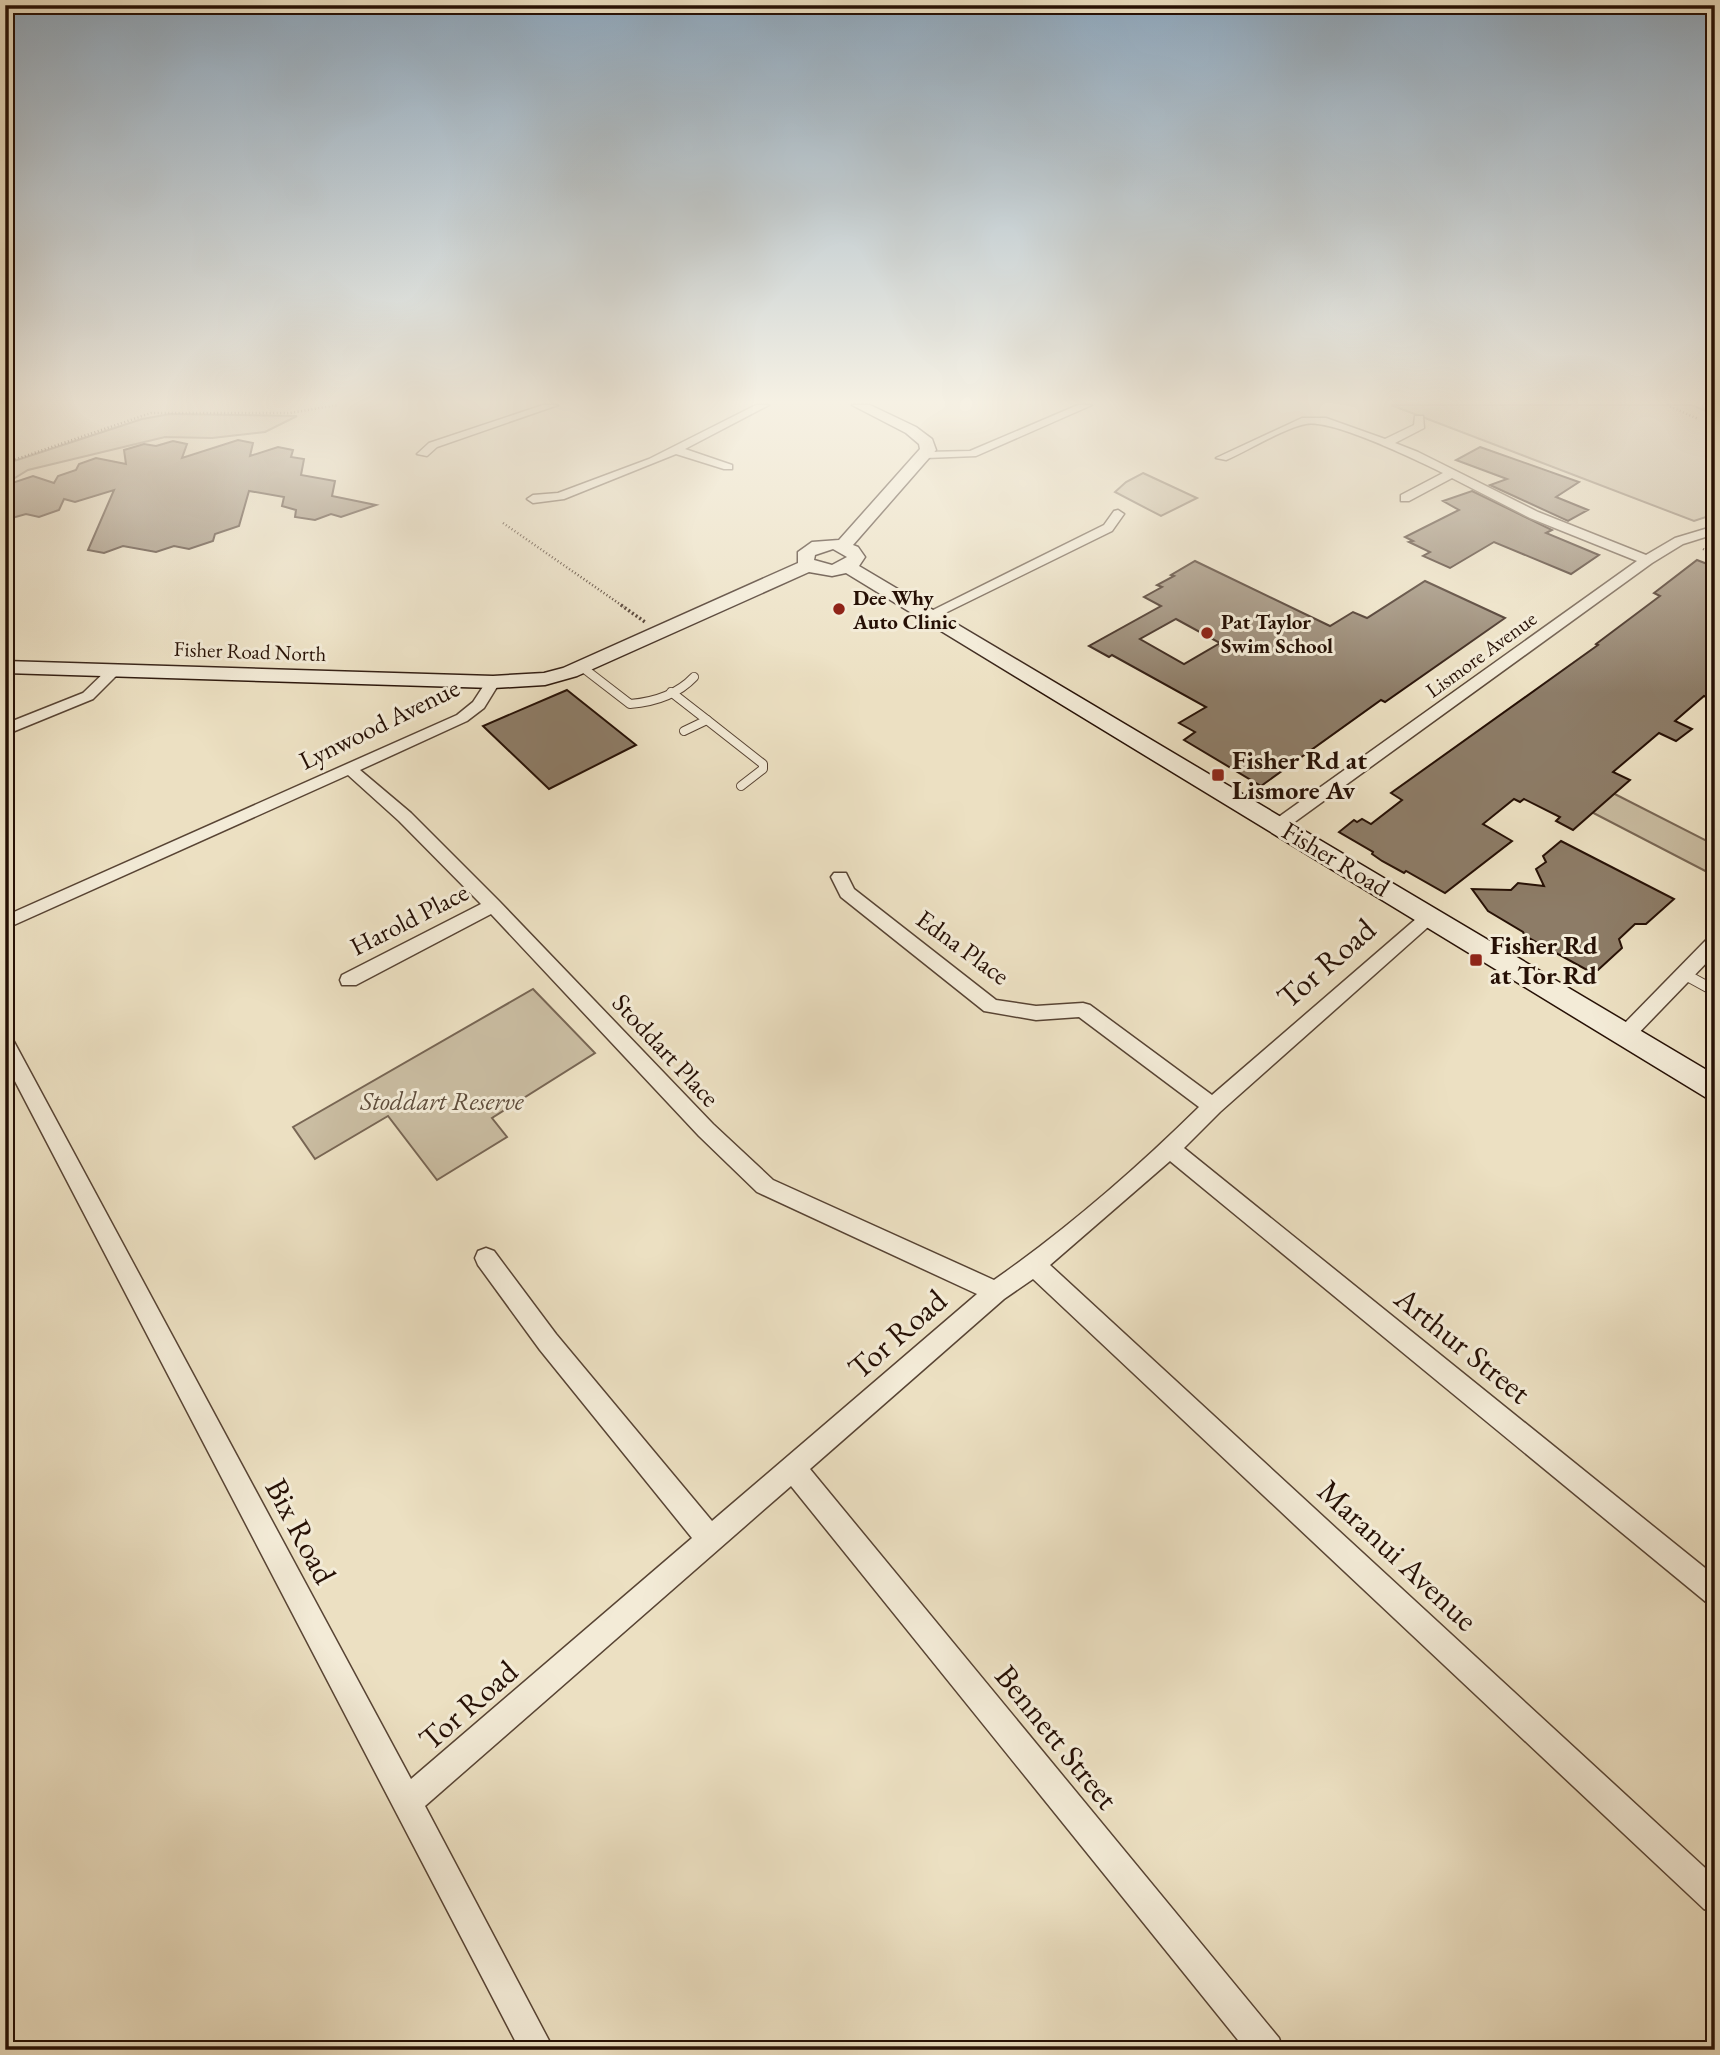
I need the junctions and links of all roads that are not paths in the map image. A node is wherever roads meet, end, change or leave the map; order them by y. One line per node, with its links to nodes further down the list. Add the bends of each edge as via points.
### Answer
1 (884, 501): 7 (main road)
2 (1505, 501): 8 (street)
3 (1118, 514): 11 (street, via 1108,528)
4 (1715, 530): 5 (street, Lismore Avenue)
5 (1699, 542): 6 (street); 8 (street, Lismore Avenue, via 1679,541)
6 (1715, 544)
7 (843, 546): 9 (main road, via 811,548 804,556); 10 (main road, via 855,554)
8 (1647, 560): 23 (street, Lismore Avenue)
9 (808, 565): 10 (main road, via 823,570); 13 (main road, Lynwood Avenue)
10 (848, 567): 11 (main road, Fisher Road)
11 (930, 615): 23 (main road, Fisher Road)
12 (5, 667): 14 (main road, Fisher Road North)
13 (582, 667): 16 (main road, Lynwood Avenue, via 545,680); 17 (lane, via 630,704)
14 (115, 670): 16 (main road, Fisher Road North); 19 (street, via 88,696)
15 (694, 677): 17 (lane)
16 (494, 681): 21 (street, Lynwood Avenue, via 479,705 462,718)
17 (671, 692): 18 (lane)
18 (707, 720): 20 (lane); 22 (lane, via 763,764 763,769)
19 (5, 730)
20 (684, 731)
21 (350, 769): 25 (street, Stoddart Place); 27 (street, Lynwood Avenue)
22 (741, 786)
23 (1279, 825): 26 (main road, Fisher Road)
24 (840, 877): 35 (street, Edna Place, via 847,893 991,1006 1036,1013 1083,1010)
25 (493, 905): 30 (street, Harold Place); 39 (street, Stoddart Place, via 765,1186)
26 (1430, 916): 32 (main road, Fisher Road); 35 (street, Tor Road)
27 (5, 923)
28 (1715, 942): 29 (street)
29 (1684, 974): 31 (lane); 32 (street)
30 (349, 980)
31 (1715, 991)
32 (1625, 1035): 34 (main road, Fisher Road)
33 (5, 1043): 43 (street, Bix Road)
34 (1715, 1089)
35 (1213, 1106): 36 (street, Tor Road)
36 (1170, 1149): 38 (street, Tor Road); 42 (street, Arthur Street)
37 (486, 1258): 41 (street, via 556,1352)
38 (1034, 1265): 39 (street, Tor Road); 44 (street, Maranui Avenue)
39 (996, 1292): 40 (street, Tor Road)
40 (793, 1468): 41 (street, Tor Road); 46 (street, Bennett Street)
41 (710, 1539): 43 (street, Tor Road)
42 (1715, 1593)
43 (407, 1802): 45 (street, Bix Road)
44 (1715, 1898)
45 (538, 2050)
46 (1267, 2050)

